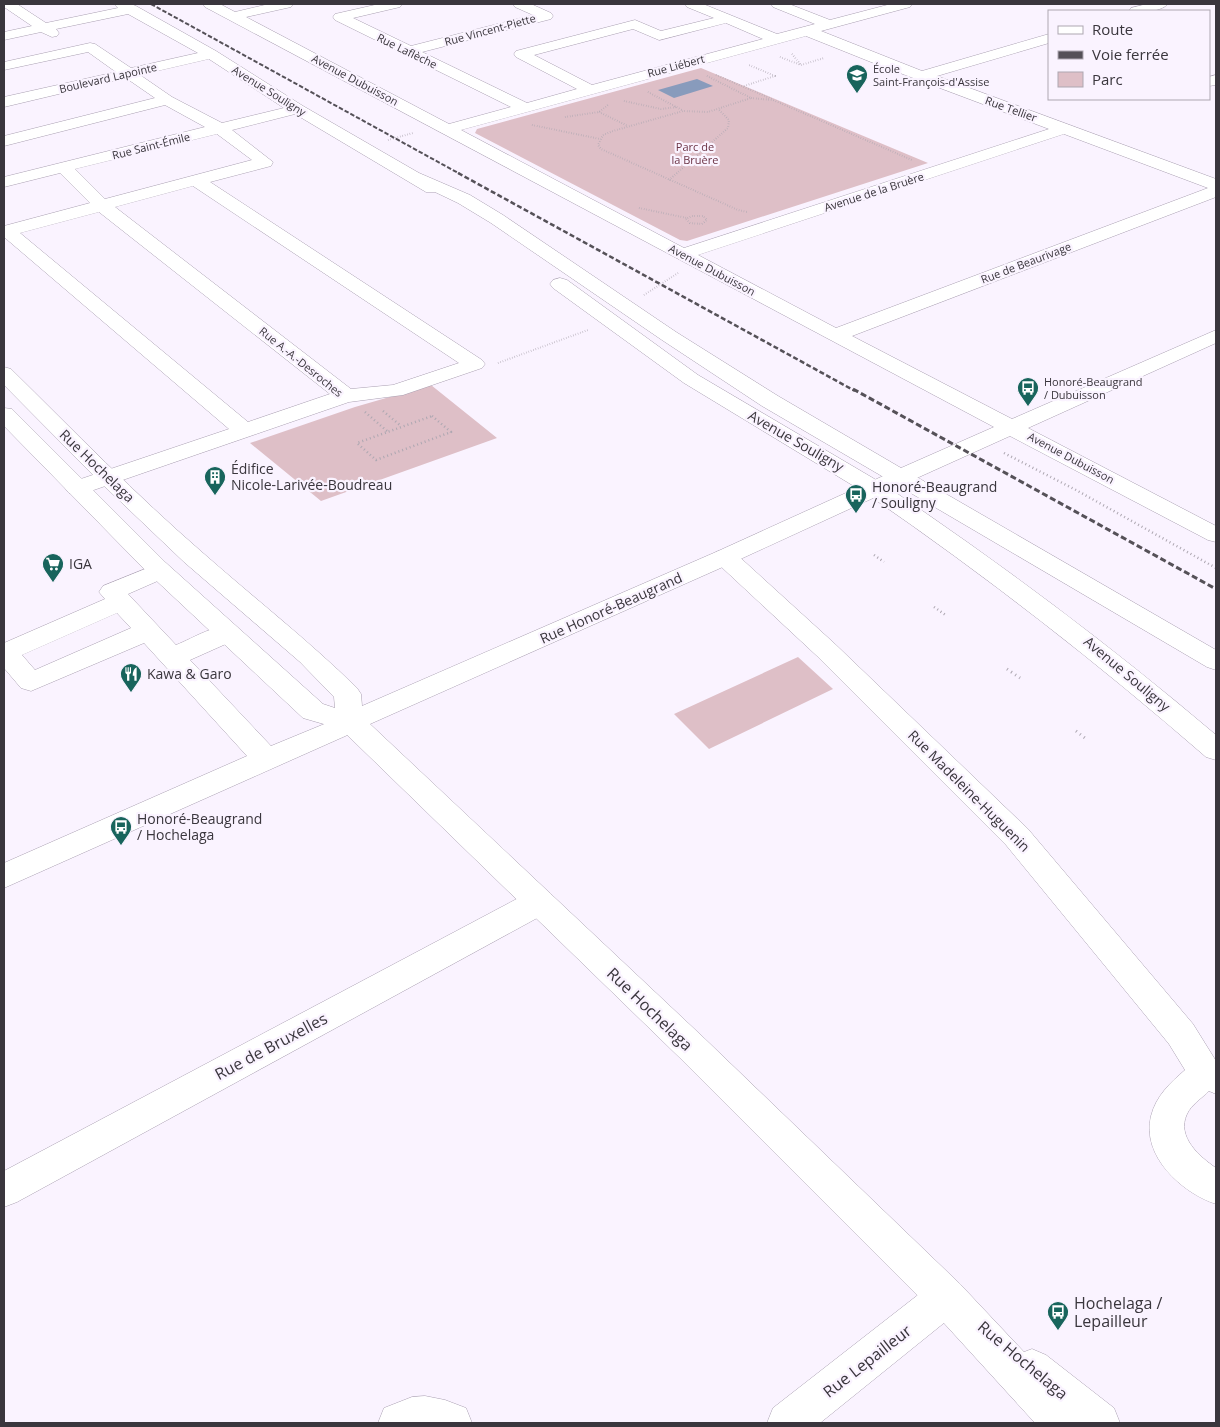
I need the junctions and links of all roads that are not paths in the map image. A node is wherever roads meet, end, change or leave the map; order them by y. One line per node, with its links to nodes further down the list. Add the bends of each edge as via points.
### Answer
1 (8, 4): 10 (main road); 16 (main road)
2 (210, 4): 13 (main road, Avenue Dubuisson)
3 (286, 4): 13 (main road)
4 (394, 4): 22 (main road, Rue Laflèche, via 340,17)
5 (520, 4): 22 (main road, Rue Vincent-Piette, via 546,16)
6 (692, 4): 14 (main road)
7 (778, 4): 15 (main road)
8 (905, 4): 15 (main road, Rue Liébert)
9 (1161, 4): 12 (main road)
10 (4, 5)
11 (126, 7): 16 (main road); 23 (main road, Avenue Souligny)
12 (1140, 10)
13 (232, 16): 33 (main road, Avenue Dubuisson)
14 (727, 19): 19 (main road); 27 (main road, via 659,36 635,24 521,54)
15 (829, 25): 17 (main road, Rue Liébert)
16 (43, 28): 18 (main road); 21 (main road)
17 (807, 31): 19 (main road, Rue Liébert); 26 (main road, Rue Tellier)
18 (4, 36)
19 (776, 40): 27 (main road, Rue Liébert)
20 (1046, 41): 26 (main road)
21 (79, 50): 24 (main road); 25 (main road, via 90,47)
22 (408, 52): 30 (main road, Rue Laflèche)
23 (211, 54): 25 (main road, Boulevard Lapointe); 31 (main road, Avenue Souligny)
24 (4, 66)
25 (128, 73): 28 (main road); 29 (main road, Boulevard Lapointe)
26 (922, 76): 34 (main road, Rue Tellier)
27 (590, 90): 30 (main road, Rue Liébert)
28 (167, 100): 32 (main road); 35 (main road)
29 (4, 102)
30 (524, 107): 33 (main road, Rue Liébert)
31 (297, 109): 32 (main road, Rue Saint-Émile); 37 (main road, Avenue Souligny)
32 (220, 128): 36 (main road, Rue Saint-Émile); 38 (main road, via 265,162)
33 (448, 129): 44 (main road, Avenue Dubuisson)
34 (1064, 129): 40 (main road, Rue Tellier); 44 (main road, Avenue de la Bruère, via 784,221)
35 (4, 141)
36 (63, 167): 39 (main road, Rue Saint-Émile); 42 (main road, Rue A.-A.-Desroches)
37 (417, 178): 53 (main road, Avenue Souligny, via 464,199 770,401); 55 (main road, Avenue Souligny, via 670,365)
38 (196, 180): 42 (main road); 48 (main road, via 475,364 396,391)
39 (4, 182)
40 (1216, 185)
41 (1216, 191): 45 (main road, Rue de Beaurivage)
42 (101, 205): 43 (main road); 48 (main road, Rue A.-A.-Desroches)
43 (5, 231): 51 (main road)
44 (689, 258): 45 (main road, Avenue Dubuisson)
45 (835, 335): 50 (main road, Avenue Dubuisson)
46 (1216, 336): 50 (main road, Rue Honoré-Beaugrand)
47 (4, 373): 52 (main road, Rue Hochelaga)
48 (346, 396): 51 (main road, Rue A.-A.-Desroches)
49 (4, 414): 54 (main road, Rue Hochelaga)
50 (1013, 427): 53 (main road, Rue Honoré-Beaugrand); 56 (main road, Avenue Dubuisson)
51 (245, 431): 52 (main road, Rue A.-A.-Desroches)
52 (108, 477): 54 (main road, Rue A.-A.-Desroches); 57 (main road, Rue Hochelaga)
53 (900, 477): 55 (main road, Rue Honoré-Beaugrand); 65 (main road, Avenue Souligny)
54 (76, 488): 59 (main road, Rue Hochelaga)
55 (875, 489): 58 (main road, Rue Honoré-Beaugrand); 67 (main road, Avenue Souligny, via 1021,590)
56 (1216, 535)
57 (193, 557): 59 (main road); 66 (main road, Rue Hochelaga, via 309,656 348,694)
58 (725, 557): 66 (main road, Rue Honoré-Beaugrand); 71 (main road, Rue Madeleine-Huguenin, via 826,650 1017,837 1181,1034)
59 (160, 571): 60 (main road, via 112,592); 62 (main road, Rue Hochelaga)
60 (121, 602): 61 (main road); 63 (main road)
61 (148, 631): 63 (main road, via 31,682); 64 (main road)
62 (228, 632): 64 (main road); 66 (main road, Rue Hochelaga, via 313,711)
63 (4, 652)
64 (173, 656): 68 (main road)
65 (1216, 661)
66 (351, 722): 68 (main road, Rue Honoré-Beaugrand); 70 (main road, Rue Hochelaga)
67 (1216, 750)
68 (266, 759): 69 (main road, Rue Honoré-Beaugrand)
69 (4, 876)
70 (539, 902): 73 (main road, Rue de Bruxelles); 74 (main road, Rue Hochelaga)
71 (1211, 1076): 72 (main road, Rue Madeleine-Huguenin, via 1178,1100 1170,1113 1167,1129 1172,1147 1184,1164)
72 (1216, 1187)
73 (4, 1190)
74 (946, 1297): 77 (main road, Rue Lepailleur); 78 (main road, Rue Hochelaga); 79 (main road, Rue Hochelaga)
75 (399, 1423): 76 (main road, via 433,1416)
76 (451, 1423)
77 (788, 1423)
78 (1063, 1423)
79 (1099, 1423)

